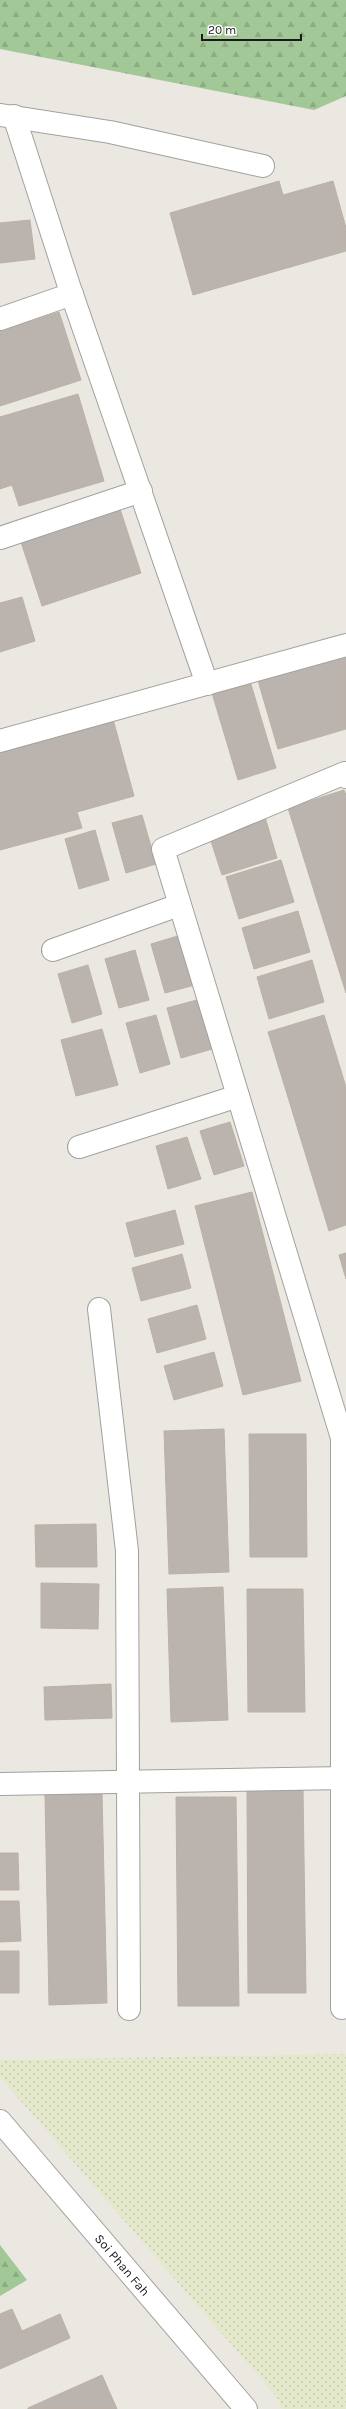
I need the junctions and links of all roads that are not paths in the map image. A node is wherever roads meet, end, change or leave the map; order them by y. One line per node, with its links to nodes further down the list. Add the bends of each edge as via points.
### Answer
1 (7, 116): 2 (street, via 110,132); 3 (street)
2 (263, 166)
3 (72, 294): 4 (street); 5 (street)
4 (0, 319)
5 (141, 491): 6 (street); 8 (street)
6 (0, 538)
7 (346, 646): 8 (street)
8 (207, 684): 9 (street)
9 (0, 741)
10 (346, 777): 11 (street, via 345,773 163,849)
11 (179, 905): 12 (street); 13 (street)
12 (53, 950)
13 (238, 1096): 14 (street); 16 (street, via 342,1438)
14 (78, 1147)
15 (99, 1309): 17 (street, via 126,1551)
16 (344, 1778): 17 (street); 19 (street)
17 (128, 1782): 18 (street); 20 (street)
18 (0, 1784)
19 (342, 2008)
20 (129, 2009)
21 (0, 2121): 22 (street, Soi Phan Fah)
22 (246, 2409)

